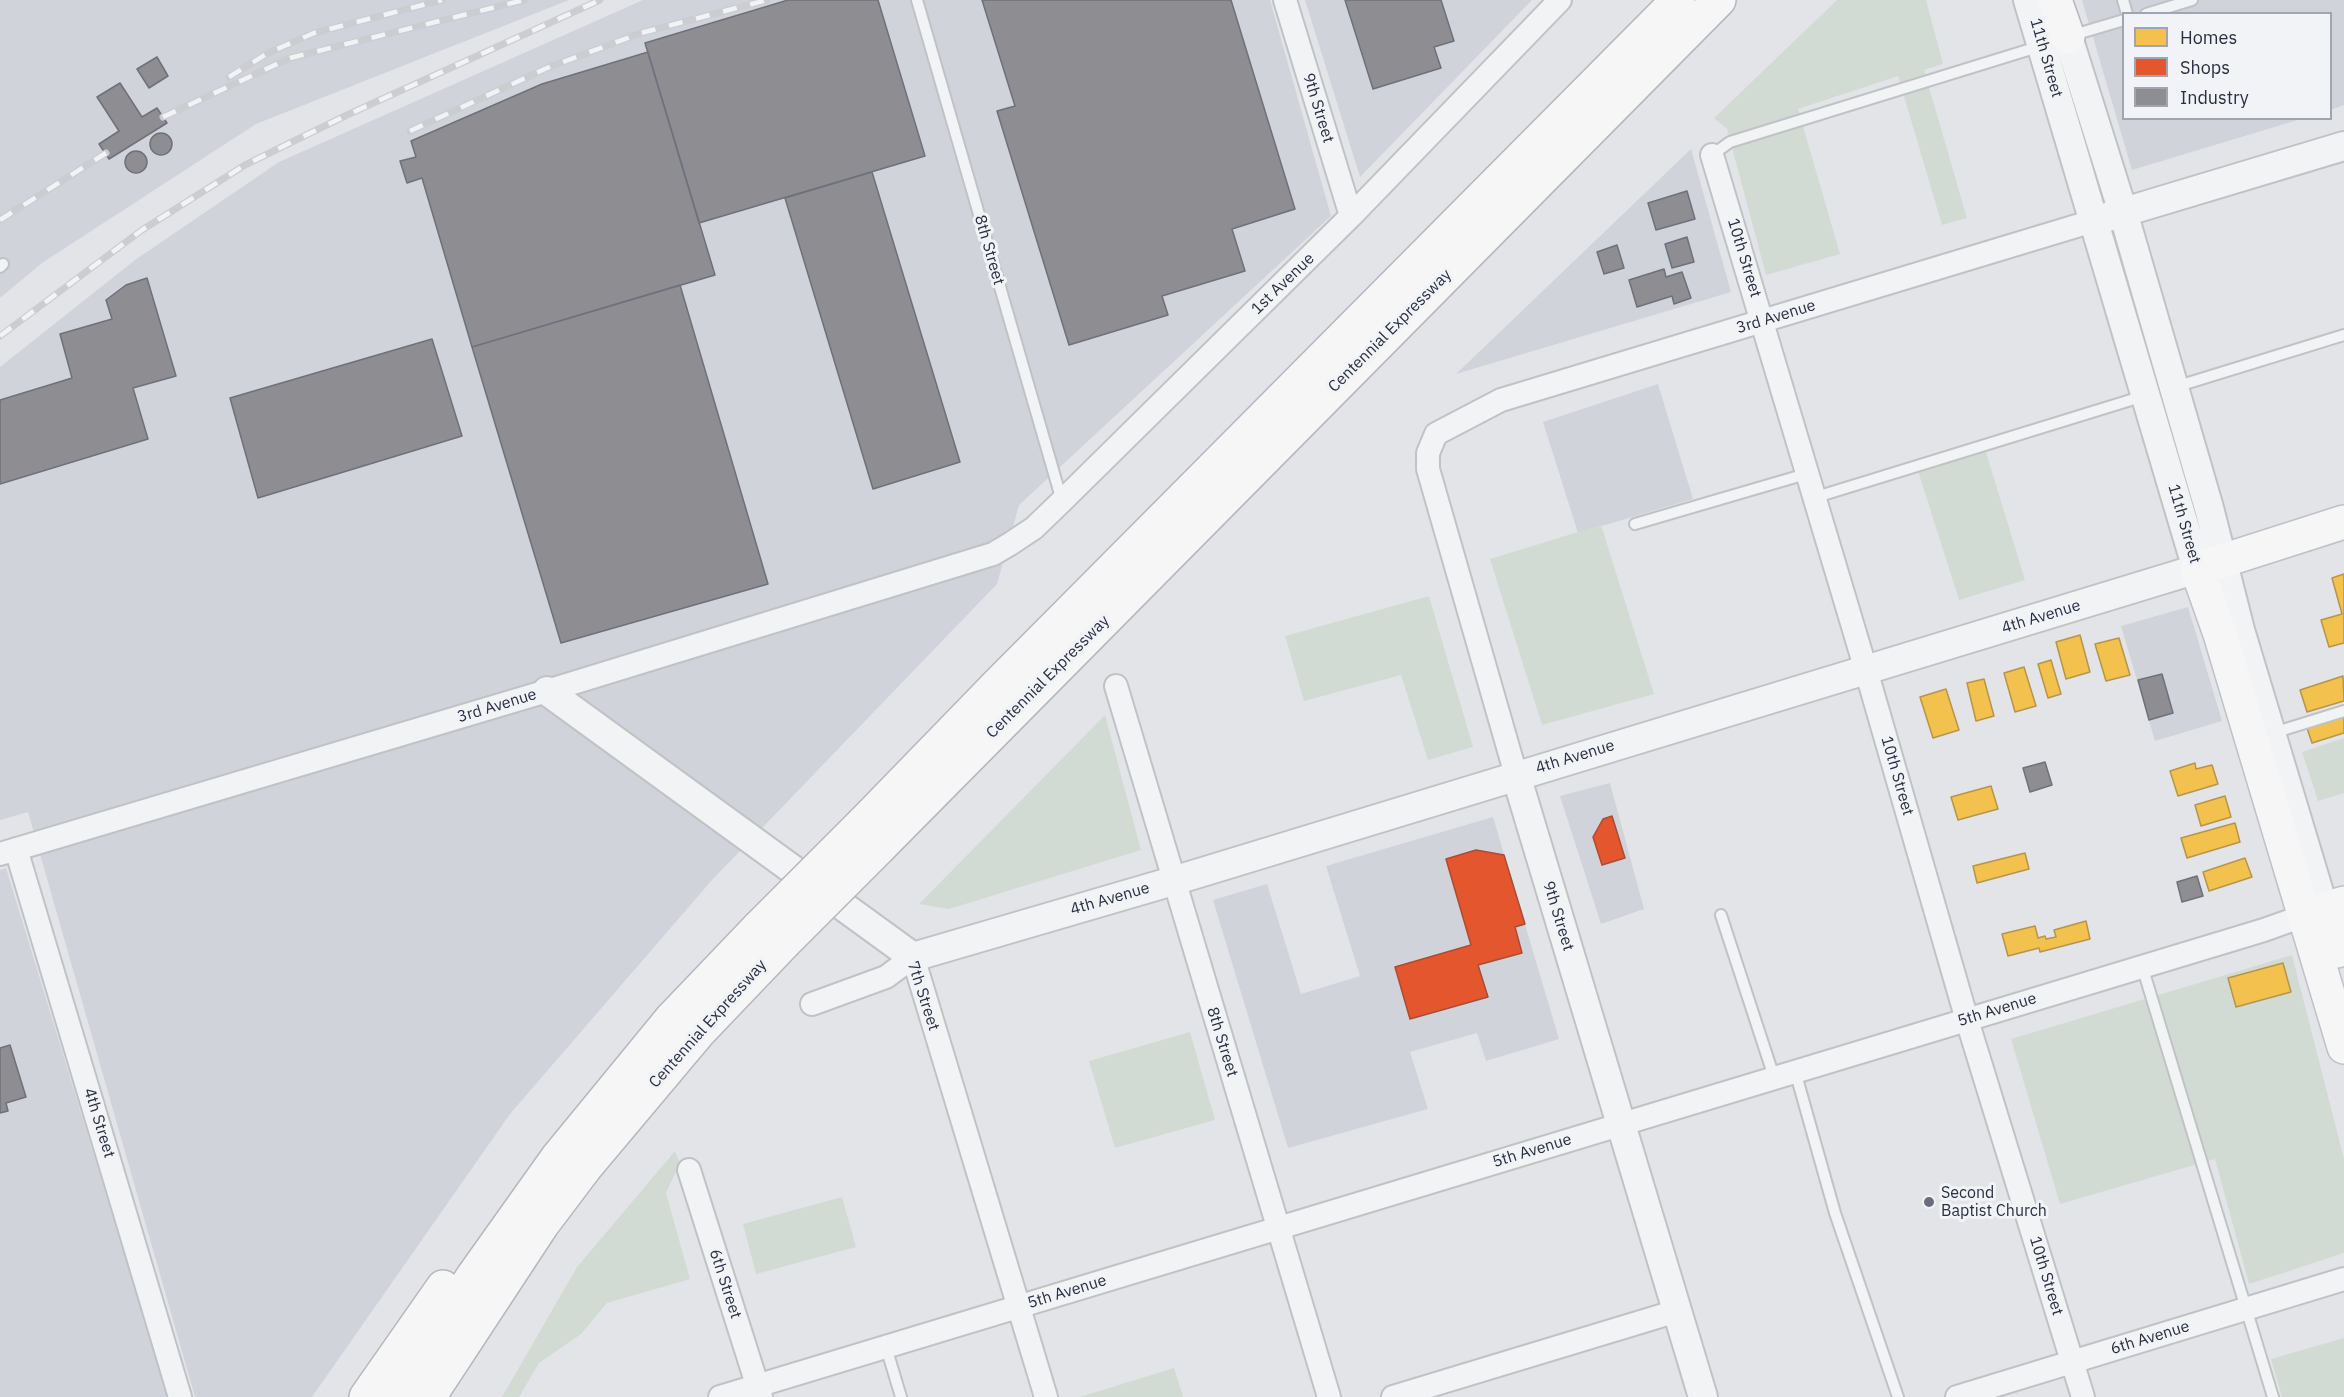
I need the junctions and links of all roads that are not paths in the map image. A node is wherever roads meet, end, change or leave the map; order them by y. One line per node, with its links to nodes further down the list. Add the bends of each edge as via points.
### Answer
1 (917, 0): 24 (lane, 8th Street)
2 (1286, 0): 15 (street, 9th Street)
3 (1560, 0): 15 (street, 1st Avenue)
4 (1678, 0): 35 (main road, Centennial Expressway, via 998,684)
5 (1719, 0): 35 (main road, Centennial Expressway)
6 (2028, 0): 11 (street, 11th Street)
7 (2055, 0): 11 (main road)
8 (2192, 0): 9 (lane)
9 (2153, 12)
10 (2122, 21): 11 (lane)
11 (2055, 41): 13 (lane, via 1730,142); 14 (street, 11th Street); 16 (street, 11th Street)
12 (2344, 146): 14 (street, 3rd Avenue)
13 (1712, 155): 17 (street, 10th Street)
14 (2123, 212): 16 (street, 3rd Avenue); 19 (street, 11th Street)
15 (1351, 216): 24 (street, 1st Avenue)
16 (2093, 221): 17 (street, 3rd Avenue); 20 (street, 11th Street)
17 (1763, 321): 21 (street, 3rd Avenue, via 1501,400); 22 (street, 10th Street)
18 (2344, 335): 19 (lane)
19 (2174, 387): 28 (street, 11th Street)
20 (2144, 396): 23 (lane); 28 (street, 11th Street)
21 (1436, 435): 34 (street, 9th Street, via 1428,453 1428,469)
22 (1806, 474): 23 (street, 10th Street); 26 (lane)
23 (1813, 498): 29 (street, 10th Street)
24 (1062, 501): 27 (street, 1st Avenue, via 1034,528)
25 (2344, 522): 28 (main road, 4th Avenue)
26 (1635, 524)
27 (993, 554): 31 (street, 3rd Avenue)
28 (2210, 564): 29 (street, 4th Avenue); 33 (street, 11th Street); 38 (main road, 11th Street, via 2220,633)
29 (1866, 670): 34 (street, 4th Avenue); 45 (street, 10th Street)
30 (1116, 686): 37 (street, 8th Street)
31 (547, 691): 36 (street, 3rd Avenue); 41 (street, 7th Street)
32 (2344, 711): 33 (lane)
33 (2271, 734): 38 (street, 11th Street)
34 (1516, 775): 37 (street, 4th Avenue); 48 (street, 9th Street)
35 (872, 835): 40 (main road, Centennial Expressway, bridge)
36 (8, 852): 60 (street, 4th Street)
37 (1173, 880): 41 (street, 4th Avenue); 51 (street, 8th Street)
38 (2324, 909): 42 (street, 5th Avenue); 43 (main road, 11th Street); 46 (main road, 11th Street)
39 (1721, 915): 47 (lane)
40 (771, 935): 49 (main road, Centennial Expressway, via 671,1019); 58 (main road, Centennial Expressway, via 700,1031 542,1225)
41 (913, 957): 44 (street, 4th Avenue, via 886,977); 53 (street, 7th Street)
42 (2142, 966): 45 (street, 5th Avenue); 54 (lane)
43 (2344, 974)
44 (812, 1004)
45 (1967, 1020): 47 (street, 5th Avenue); 57 (street, 10th Street)
46 (2344, 1047)
47 (1784, 1074): 48 (street, 5th Avenue); 69 (lane)
48 (1620, 1124): 51 (street, 5th Avenue); 55 (street, 9th Street)
49 (557, 1158): 61 (main road, via 456,1270); 62 (main road, Centennial Expressway, via 473,1276)
50 (689, 1170): 59 (street, 6th Street)
51 (1279, 1227): 53 (street, 5th Avenue); 66 (street, 8th Street)
52 (2344, 1279): 54 (street, 6th Avenue)
53 (1019, 1306): 56 (street, 5th Avenue); 65 (street, 7th Street)
54 (2247, 1309): 57 (street, 6th Avenue); 72 (lane)
55 (1677, 1311): 67 (street); 68 (street, 9th Street)
56 (886, 1347): 59 (street, 5th Avenue); 64 (lane)
57 (2072, 1362): 70 (street, 6th Avenue); 71 (street, 10th Street)
58 (434, 1390)
59 (759, 1391): 63 (street, 5th Avenue)
60 (180, 1397)
61 (366, 1397)
62 (396, 1397)
63 (720, 1397)
64 (901, 1397)
65 (1046, 1397)
66 (1329, 1397)
67 (1393, 1397)
68 (1703, 1397)
69 (1898, 1397)
70 (1957, 1397)
71 (2083, 1397)
72 (2273, 1397)

